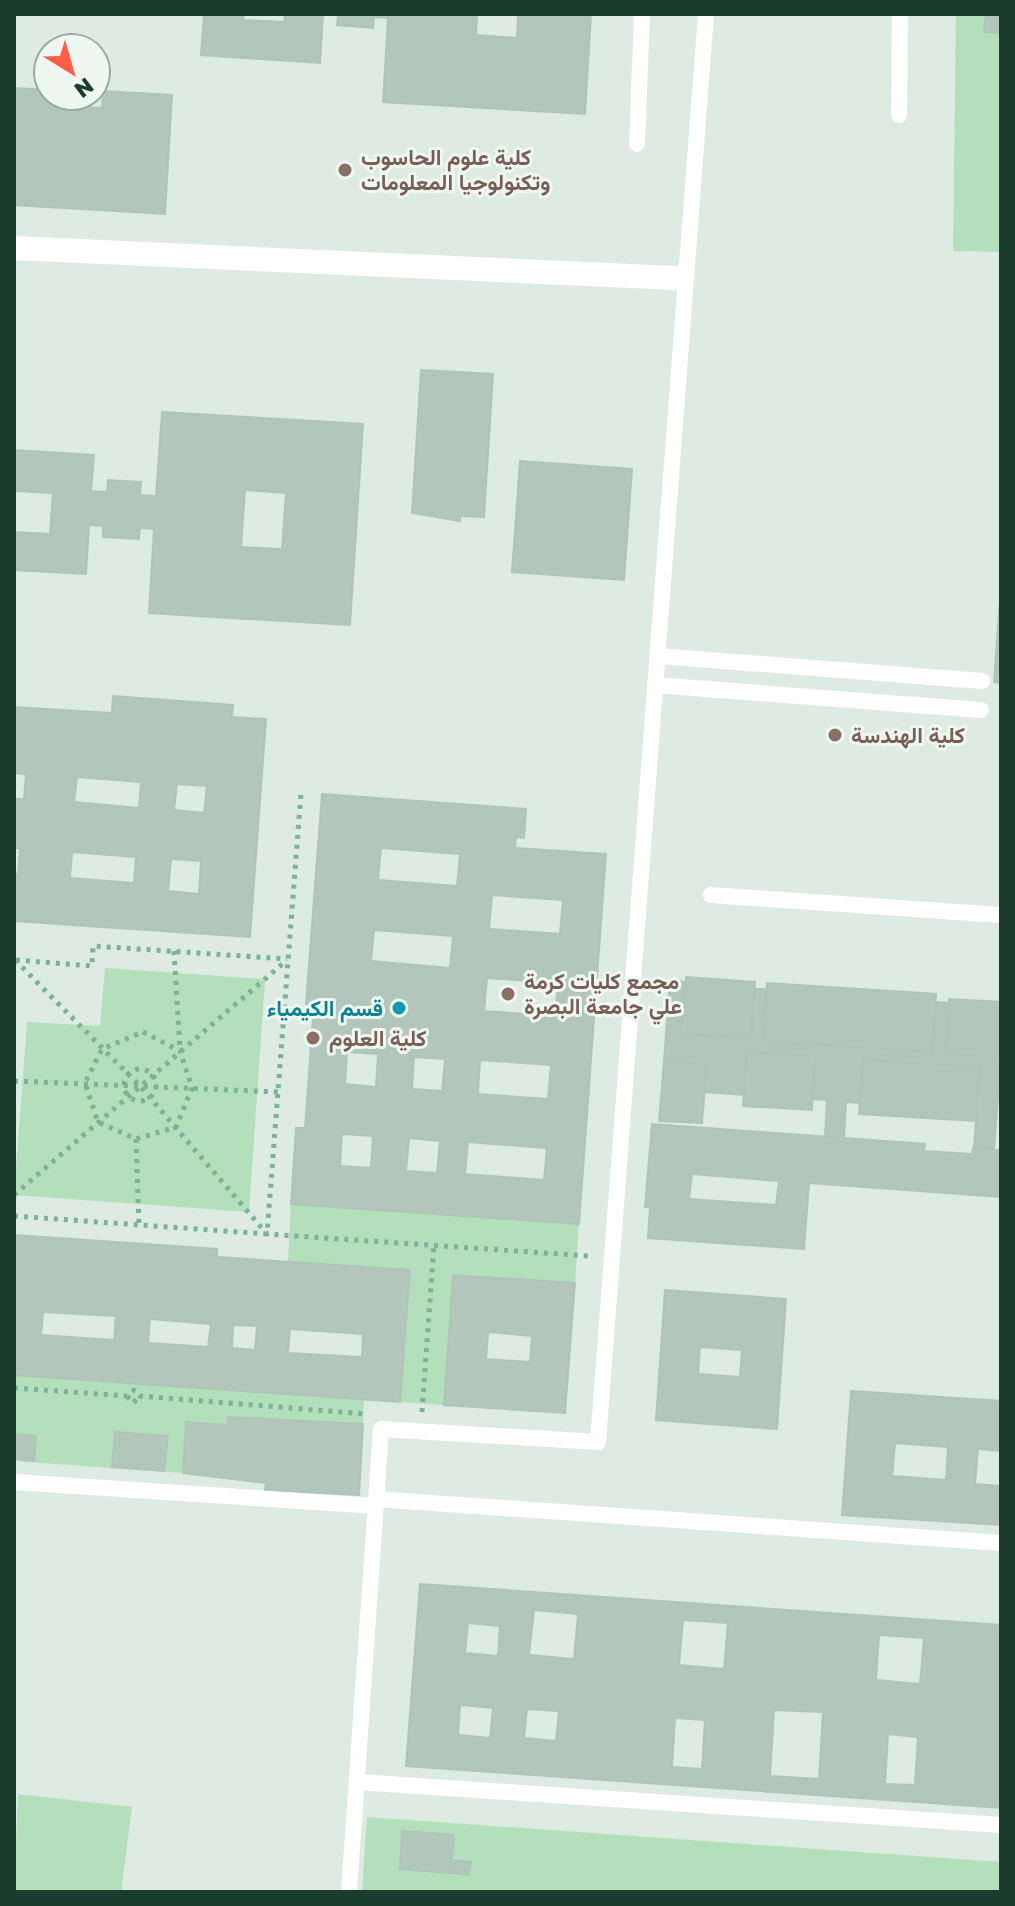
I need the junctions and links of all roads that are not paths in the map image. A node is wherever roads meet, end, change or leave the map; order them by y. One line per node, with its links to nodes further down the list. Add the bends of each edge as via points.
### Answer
1 (642, 14): 5 (lane)
2 (706, 14): 8 (lane)
3 (900, 14): 4 (lane)
4 (899, 115)
5 (637, 144)
6 (14, 248): 7 (street)
7 (675, 278)
8 (658, 656): 9 (lane); 10 (lane)
9 (982, 681)
10 (655, 685): 11 (lane); 15 (lane, via 598,1442 381,1429)
11 (981, 710)
12 (711, 895): 13 (lane)
13 (1001, 915)
14 (14, 1482): 15 (lane)
15 (376, 1502): 16 (lane); 17 (lane)
16 (1001, 1543)
17 (357, 1782): 18 (lane); 19 (lane)
18 (1001, 1825)
19 (349, 1892)

